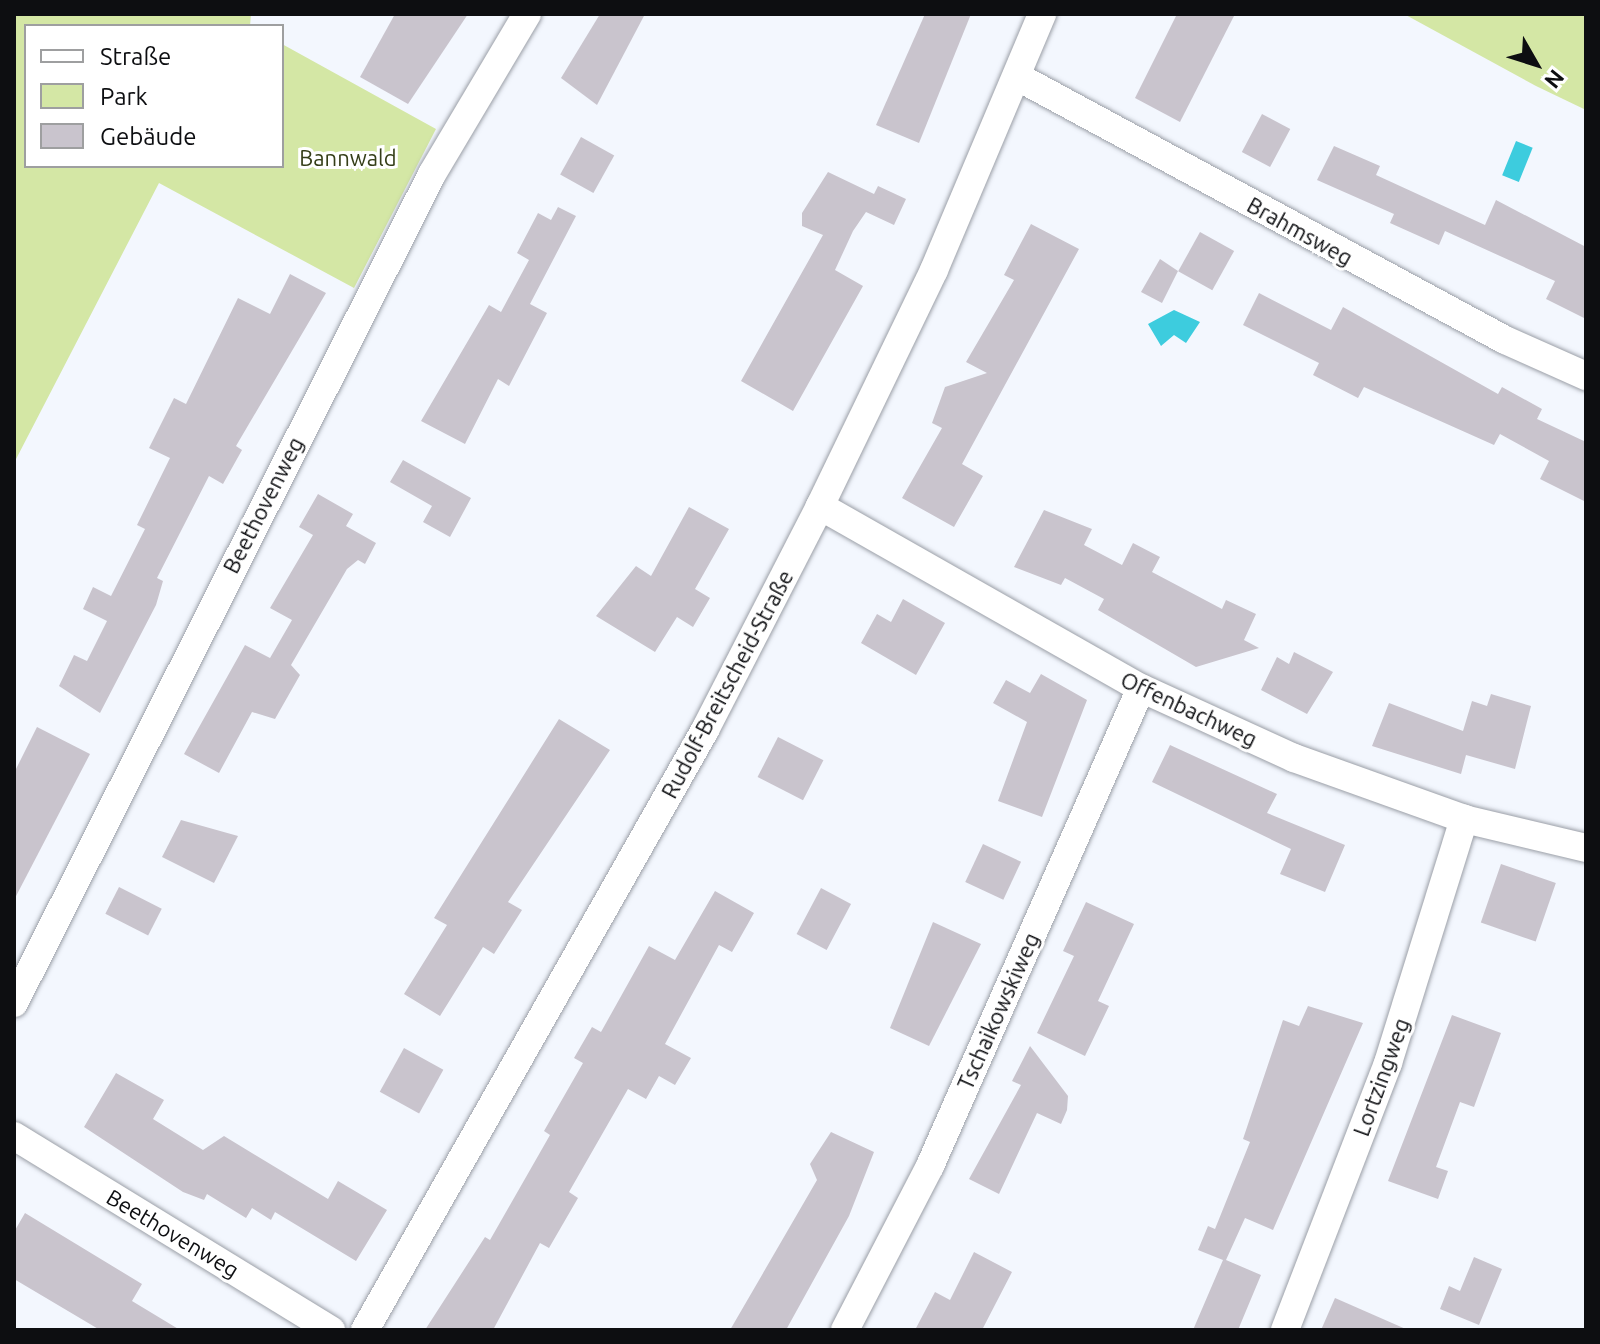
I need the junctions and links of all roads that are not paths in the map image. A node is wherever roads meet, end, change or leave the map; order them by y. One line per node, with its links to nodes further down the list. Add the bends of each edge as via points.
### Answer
1 (527, 14): 9 (street, Beethovenweg, via 432,174)
2 (1042, 14): 3 (street, Rudolf-Breitscheid-Straße)
3 (1018, 77): 4 (street, Brahmsweg, via 1491,333); 5 (street, Rudolf-Breitscheid-Straße)
4 (1586, 376)
5 (820, 506): 6 (street, Offenbachweg); 12 (street, Rudolf-Breitscheid-Straße, via 705,730)
6 (1141, 688): 7 (street, Offenbachweg, via 1294,758); 13 (street, Tschaikowskiweg, via 930,1166)
7 (1464, 819): 8 (street, Offenbachweg); 14 (street, Lortzingweg, via 1388,1063)
8 (1586, 848)
9 (14, 1003)
10 (14, 1136): 11 (street, Beethovenweg)
11 (331, 1330)
12 (365, 1330)
13 (845, 1330)
14 (1285, 1330)

